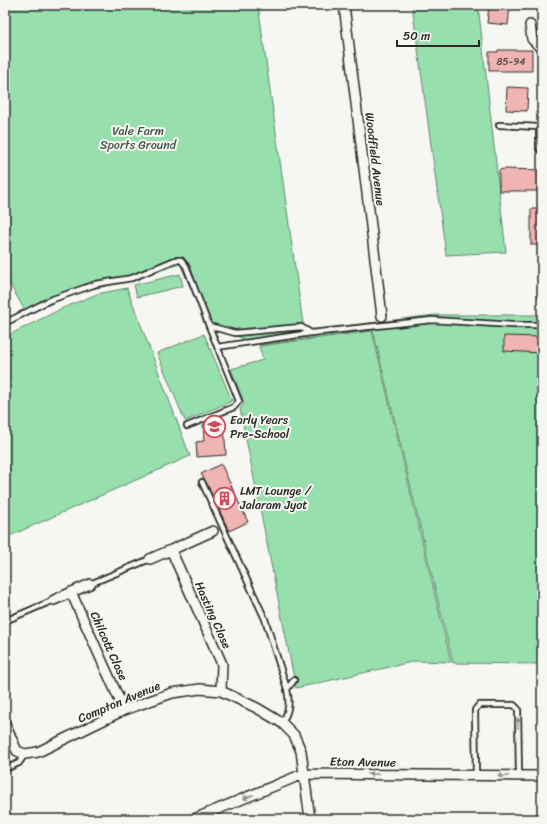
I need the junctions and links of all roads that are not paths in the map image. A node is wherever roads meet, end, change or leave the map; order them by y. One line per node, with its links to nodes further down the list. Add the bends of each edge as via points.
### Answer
1 (344, 5): 7 (street, Woodfield Avenue)
2 (530, 25): 3 (street, via 532,39)
3 (542, 49)
4 (499, 125): 5 (lane)
5 (540, 126): 6 (lane)
6 (539, 149)
7 (382, 316)
8 (5, 323): 10 (lane, via 50,300 96,284 132,278 175,260 182,260)
9 (542, 325): 11 (lane, via 432,320)
10 (209, 326): 11 (lane, via 235,333 301,327); 12 (lane)
11 (311, 333): 12 (lane)
12 (217, 348): 13 (lane, via 239,401 234,407)
13 (187, 426)
14 (202, 482): 23 (lane, via 265,619)
15 (213, 531): 16 (street)
16 (171, 550): 17 (street); 24 (street, Hasting Close, via 222,664)
17 (150, 559): 18 (lane)
18 (90, 584): 19 (street)
19 (71, 592): 20 (street); 25 (street, Chilcott Close)
20 (54, 600): 21 (lane)
21 (5, 621)
22 (294, 680): 23 (lane)
23 (287, 689): 26 (lane, via 289,708)
24 (221, 691): 25 (street, Compton Avenue, via 200,689 172,693); 26 (street, Compton Avenue)
25 (124, 710): 28 (street, Compton Avenue, via 38,752)
26 (282, 723): 30 (street, Compton Avenue, via 294,735 300,751)
27 (5, 724): 28 (street, via 17,751)
28 (25, 754): 29 (lane, via 19,763)
29 (5, 769)
30 (303, 774): 31 (street, Eton Avenue, one-way to 30); 34 (street, Eton Avenue, one-way to 34); 35 (street, Compton Avenue)
31 (476, 775): 32 (street, Eton Avenue, one-way to 31); 32 (lane, one-way to 31, via 518,709 514,705 479,705 475,710)
32 (519, 776): 33 (street, Eton Avenue)
33 (542, 776)
34 (194, 819)
35 (310, 819)

